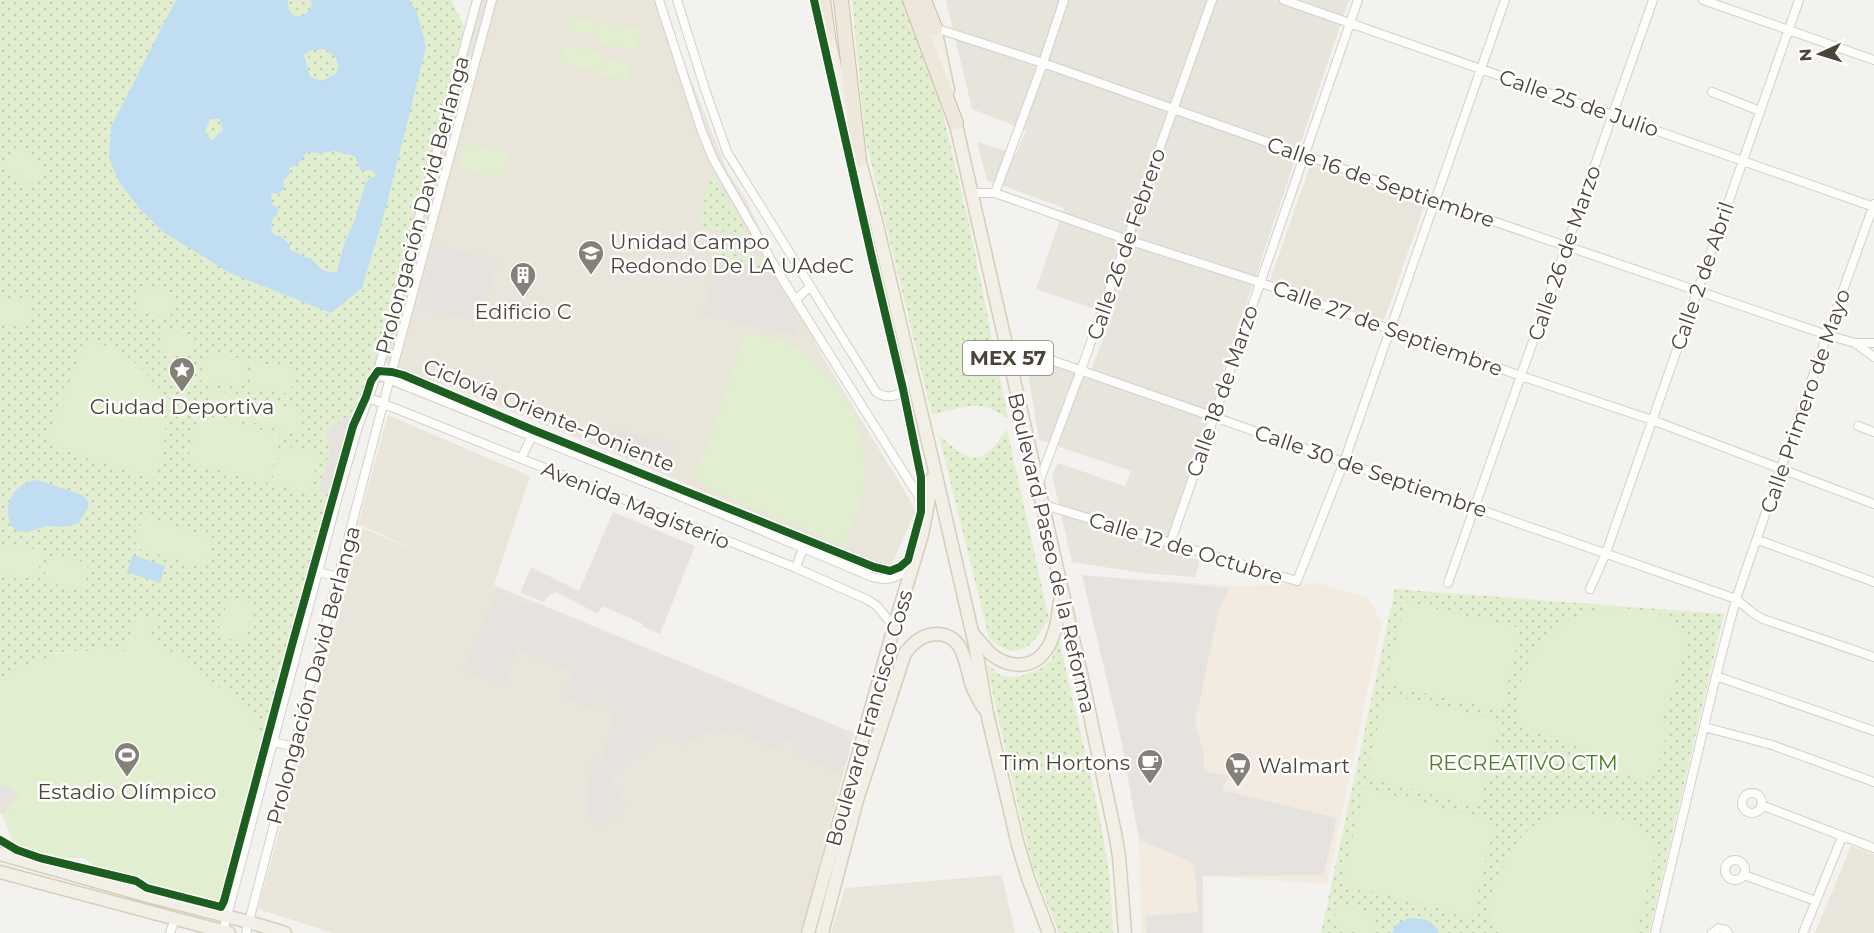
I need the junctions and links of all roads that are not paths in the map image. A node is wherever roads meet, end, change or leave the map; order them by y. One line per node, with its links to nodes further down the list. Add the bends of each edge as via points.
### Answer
1 (477, 0): 52 (street, Prolongación David Berlanga)
2 (492, 0): 54 (street, Prolongación David Berlanga)
3 (659, 0): 31 (street)
4 (677, 0): 29 (street)
5 (823, 0): 20 (highway)
6 (841, 0): 32 (highway)
7 (910, 0): 28 (highway)
8 (924, 0): 18 (highway, Boulevard Paseo de la Reforma / MEX 57)
9 (1064, 0): 22 (street)
10 (1212, 0): 25 (street, Calle 26 de Febrero)
11 (1284, 0): 17 (street, Calle 25 de Julio)
12 (1358, 0): 17 (street, Calle 18 de Marzo)
13 (1505, 0): 23 (street)
14 (1653, 0): 27 (street, Calle 26 de Marzo)
15 (1703, 0): 19 (street)
16 (1799, 0): 19 (street, Calle 2 de Abril)
17 (1350, 22): 23 (street, Calle 25 de Julio); 30 (street, Calle 18 de Marzo)
18 (935, 28): 22 (street, Calle 16 de Septiembre); 28 (main road, Boulevard Paseo de la Reforma / MEX 57)
19 (1788, 29): 21 (street); 26 (street, Calle 2 de Abril)
20 (828, 36): 32 (main road)
21 (1874, 60)
22 (1043, 63): 25 (street, Calle 16 de Septiembre); 34 (street)
23 (1481, 69): 27 (street, Calle 25 de Julio); 36 (street)
24 (1712, 92): 26 (street)
25 (1172, 110): 30 (street, Calle 16 de Septiembre); 38 (street, Calle 26 de Febrero)
26 (1760, 111): 33 (street, Calle 2 de Abril)
27 (1612, 114): 33 (street, Calle 25 de Julio); 39 (street, Calle 26 de Marzo)
28 (956, 123): 35 (main road, Boulevard Paseo de la Reforma / MEX 57)
29 (727, 152): 31 (street); 41 (street)
30 (1304, 156): 36 (street, Calle 16 de Septiembre); 40 (street, Calle 18 de Marzo)
31 (713, 159): 43 (street)
32 (859, 159): 51 (main road)
33 (1742, 160): 37 (street, Calle 25 de Julio); 42 (street, Calle 2 de Abril)
34 (995, 192): 35 (street); 38 (street, Calle 27 de Septiembre)
35 (972, 193): 48 (main road, Boulevard Paseo de la Reforma / MEX 57)
36 (1434, 201): 39 (street, Calle 16 de Septiembre); 44 (street)
37 (1874, 206): 45 (street, Calle Primero de Mayo)
38 (1128, 240): 40 (street, Calle 27 de Septiembre); 50 (street, Calle 26 de Febrero)
39 (1567, 246): 42 (street, Calle 16 de Septiembre); 53 (street, Calle 26 de Marzo)
40 (1259, 282): 44 (street, Calle 27 de Septiembre); 57 (street, Calle 18 de Marzo)
41 (810, 287): 43 (street); 51 (street, via 876,392 881,396 897,393 903,389)
42 (1697, 291): 45 (street, Calle 16 de Septiembre); 58 (street, Calle 2 de Abril)
43 (795, 300): 70 (street)
44 (1389, 329): 53 (street, Calle 27 de Septiembre); 63 (street)
45 (1827, 335): 46 (street, Calle 16 de Septiembre); 65 (street, Calle Primero de Mayo)
46 (1855, 343): 47 (street); 49 (street)
47 (1874, 343)
48 (1005, 344): 50 (street, Calle 30 de Septiembre); 66 (main road, Boulevard Paseo de la Reforma / MEX 57)
49 (1874, 357)
50 (1081, 370): 57 (street, Calle 30 de Septiembre); 66 (street, Calle 26 de Febrero)
51 (910, 371): 64 (main road)
52 (376, 374): 54 (street, Avenida Magisterio); 55 (street, Prolongación David Berlanga)
53 (1521, 376): 58 (street, Calle 27 de Septiembre); 69 (street, Calle 26 de Marzo)
54 (391, 379): 56 (street, Prolongación David Berlanga); 61 (street, Avenida Magisterio)
55 (369, 398): 56 (street, Avenida Magisterio); 77 (street, Prolongación David Berlanga)
56 (383, 404): 62 (street, Avenida Magisterio); 78 (street, Prolongación David Berlanga)
57 (1214, 417): 63 (street, Calle 30 de Septiembre); 72 (street, Calle 18 de Marzo)
58 (1652, 420): 65 (street, Calle 27 de Septiembre); 74 (street, Calle 2 de Abril)
59 (1858, 426): 60 (street)
60 (1874, 432)
61 (532, 436): 62 (street); 73 (street, Avenida Magisterio)
62 (521, 459): 76 (street, Avenida Magisterio)
63 (1344, 462): 69 (street, Calle 30 de Septiembre); 72 (street, Calle 12 de Octubre, via 1297,581)
64 (934, 467): 70 (main road, Boulevard Francisco Coss); 85 (main road)
65 (1781, 468): 68 (street, Calle 27 de Septiembre); 71 (street, Calle Primero de Mayo)
66 (1038, 486): 67 (main road, Boulevard Paseo de la Reforma / MEX 57)
67 (1041, 504): 72 (street, Calle 12 de Octubre); 82 (main road, Boulevard Paseo de la Reforma / MEX 57)
68 (1874, 504)
69 (1475, 506): 74 (street, Calle 30 de Septiembre); 80 (street, Calle 26 de Marzo)
70 (927, 514): 75 (main road, Boulevard Francisco Coss)
71 (1758, 540): 79 (street); 83 (street, Calle Primero de Mayo)
72 (1170, 544)
73 (803, 548): 75 (street, Avenida Magisterio, via 881,580 899,576); 76 (street)
74 (1606, 553): 81 (street, Calle 2 de Abril); 83 (street, Calle 30 de Septiembre)
75 (914, 566): 84 (main road, Boulevard Francisco Coss)
76 (796, 568): 84 (street, Avenida Magisterio, via 868,600)
77 (318, 572): 78 (street); 91 (street, Prolongación David Berlanga)
78 (338, 577): 92 (street, Prolongación David Berlanga)
79 (1874, 582)
80 (1449, 584)
81 (1590, 589)
82 (1062, 593): 85 (main road, via 1048,646 1029,664 1006,663 990,654); 110 (main road, Boulevard Paseo de la Reforma, via 1115,833)
83 (1736, 598): 86 (street, via 1763,619); 87 (street, Calle Primero de Mayo)
84 (894, 627): 107 (main road, Boulevard Francisco Coss)
85 (972, 633): 88 (main road)
86 (1874, 657)
87 (1716, 676): 89 (street, Calle Primero de Mayo); 90 (street)
88 (987, 713): 108 (main road, Boulevard Francisco Coss, via 974,693 963,651 955,639 944,634 922,636 905,653 857,800); 109 (main road, via 1018,844)
89 (1704, 727): 93 (street, via 1772,745); 111 (street, Calle Primero de Mayo)
90 (1874, 731)
91 (273, 742): 92 (street); 101 (street, Prolongación David Berlanga)
92 (294, 747): 103 (street, Prolongación David Berlanga)
93 (1874, 782)
94 (1761, 805): 95 (street)
95 (1842, 837): 96 (street); 100 (street)
96 (1874, 848)
97 (0, 854): 101 (main road)
98 (0, 872): 102 (main road)
99 (1744, 875): 100 (street)
100 (1816, 901): 114 (street)
101 (227, 916): 103 (main road); 104 (street, Prolongación David Berlanga)
102 (175, 919): 104 (main road); 105 (street)
103 (247, 927): 106 (main road)
104 (226, 932)
105 (170, 933)
106 (285, 933)
107 (808, 933)
108 (822, 933)
109 (1049, 933)
110 (1125, 933)
111 (1655, 933)
112 (1712, 933): 113 (street, via 1723,928)
113 (1728, 933)
114 (1803, 933)

